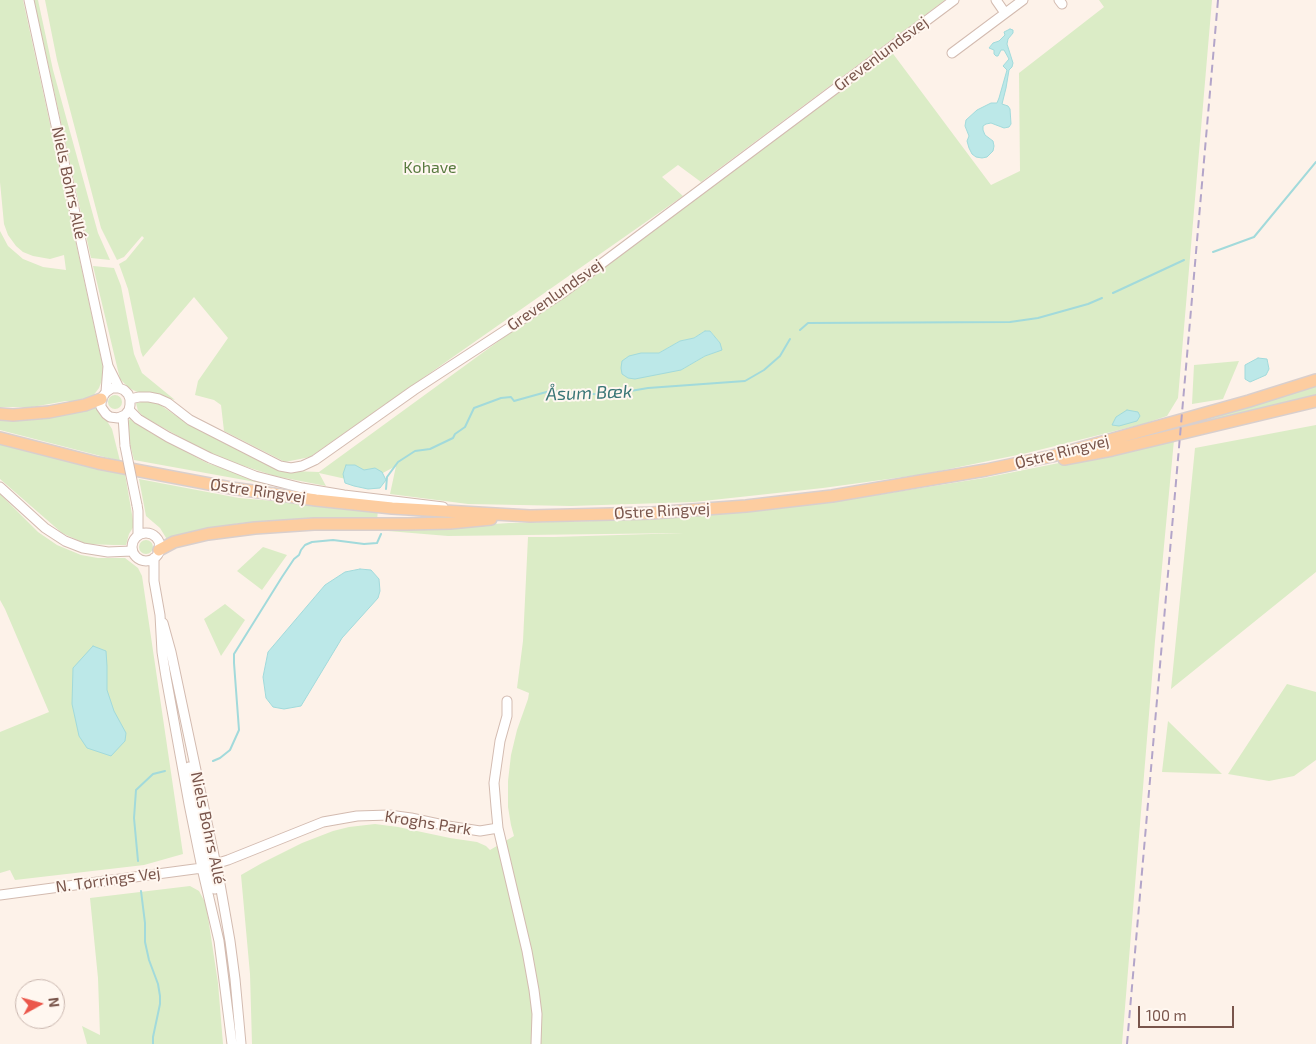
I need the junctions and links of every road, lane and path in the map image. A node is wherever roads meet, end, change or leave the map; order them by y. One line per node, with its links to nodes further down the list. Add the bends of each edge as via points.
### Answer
1 (30, 0): 7 (street, Niels Bohrs Allé)
2 (954, 0): 12 (street, Grevenlundsvej, via 561,294 414,390 315,460 291,468 280,466 190,420 168,403 149,397)
3 (996, 0): 5 (street)
4 (1023, 0): 5 (street)
5 (1006, 13): 6 (street)
6 (952, 53)
7 (108, 366): 10 (street, Niels Bohrs Allé); 11 (street, Niels Bohrs Allé)
8 (1316, 374): 13 (main road)
9 (1316, 380): 13 (main road, Østre Ringvej)
10 (119, 388): 11 (street, via 112,388); 12 (street)
11 (103, 396): 16 (main road, via 85,405 49,412); 17 (street, via 102,410)
12 (130, 399): 15 (street)
13 (1249, 401): 20 (main road, Østre Ringvej, via 1052,456)
14 (1316, 401): 20 (main road, via 1112,450)
15 (126, 413): 17 (street, via 118,418); 19 (street); 23 (street, via 210,458 255,476 302,488 437,505)
16 (0, 414)
17 (110, 417): 19 (street)
18 (0, 438): 23 (main road, Østre Ringvej, via 98,463 231,488 392,508)
19 (124, 444): 22 (street, bridge)
20 (986, 470): 24 (main road, Østre Ringvej, via 900,486 746,506 652,513)
21 (0, 486): 27 (street, via 44,528 65,541 108,552)
22 (138, 508): 25 (street); 26 (street)
23 (462, 512): 24 (main road, Østre Ringvej)
24 (530, 516): 28 (main road, via 450,523 255,528 174,542)
25 (152, 534): 26 (street, via 144,532); 28 (street, via 160,545)
26 (138, 535): 27 (street, via 132,542)
27 (132, 551): 29 (street)
28 (157, 554): 29 (street, via 148,561); 30 (street, Niels Bohrs Allé)
29 (142, 560): 30 (street, Niels Bohrs Allé)
30 (154, 581): 31 (street, Niels Bohrs Allé)
31 (160, 615): 32 (street, Niels Bohrs Allé); 35 (street, Niels Bohrs Allé, via 167,633)
32 (162, 652): 35 (street, via 168,666 206,855 211,863); 36 (street, Niels Bohrs Allé)
33 (506, 701): 34 (street, via 507,716 494,784)
34 (498, 828): 35 (street, Kroghs Park, via 480,831 411,818 357,816 323,822); 41 (street, via 534,990)
35 (216, 864): 36 (street, N. Tørrings Vej); 38 (street, Niels Bohrs Allé, via 230,941)
36 (202, 868): 37 (street, N. Tørrings Vej); 38 (street, via 209,871 213,880 235,1017); 39 (street, Niels Bohrs Allé, via 219,941)
37 (0, 894)
38 (240, 1026): 40 (street, Niels Bohrs Allé)
39 (232, 1044)
40 (241, 1044)
41 (536, 1044)

